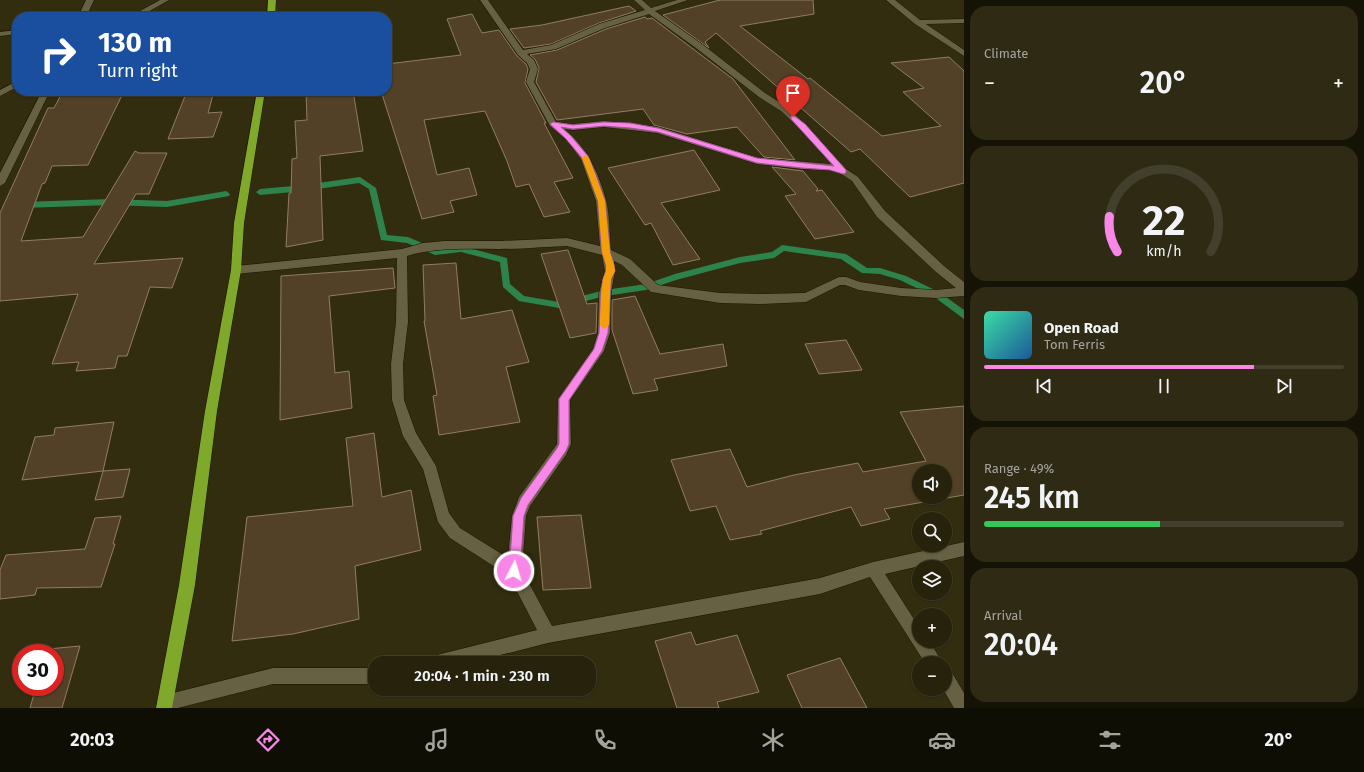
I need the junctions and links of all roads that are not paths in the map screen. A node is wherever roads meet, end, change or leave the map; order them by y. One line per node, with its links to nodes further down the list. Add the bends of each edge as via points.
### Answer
1 (90, 0): 9 (street)
2 (164, 0): 10 (street)
3 (272, 0): 11 (highway)
4 (484, 0): 16 (street)
5 (638, 0): 8 (street)
6 (684, 0): 8 (street)
7 (890, 0): 13 (street)
8 (650, 11): 16 (street, via 602,26 553,46); 23 (street, via 784,109)
9 (84, 12)
10 (142, 12)
11 (271, 12)
12 (964, 21): 13 (street)
13 (918, 22): 17 (street)
14 (12, 33): 15 (street)
15 (0, 34)
16 (521, 53): 22 (street, via 531,62 534,69 530,82)
17 (964, 54)
18 (12, 87): 19 (street)
19 (0, 93)
20 (44, 96): 24 (street)
21 (260, 96): 27 (highway, via 239,223)
22 (553, 124): 23 (street, via 573,127 604,124 658,130 757,161 830,167); 25 (street, via 579,149 590,169 601,201)
23 (843, 172): 28 (street, via 855,179 881,214)
24 (0, 183)
25 (606, 252): 26 (street, via 567,242 445,245 423,247); 29 (street, via 626,262 655,289 720,298 760,300 806,297 839,281 901,292); 32 (street, via 610,271 605,293 604,333 598,351 564,399 564,444 561,451 524,502 518,516)
26 (402, 253): 27 (street); 32 (street, via 402,322 397,364 398,400 403,417 410,436 429,466 447,524 455,533)
27 (236, 270): 38 (highway, via 212,411 187,585)
28 (964, 288)
29 (964, 292)
30 (964, 549): 31 (street)
31 (873, 569): 33 (street); 34 (street, via 820,586)
32 (514, 571): 34 (street)
33 (912, 630)
34 (548, 635): 35 (street)
35 (465, 656)
36 (368, 676): 38 (street, via 273,676)
37 (952, 688): 39 (street)
38 (164, 706)
39 (964, 708)

